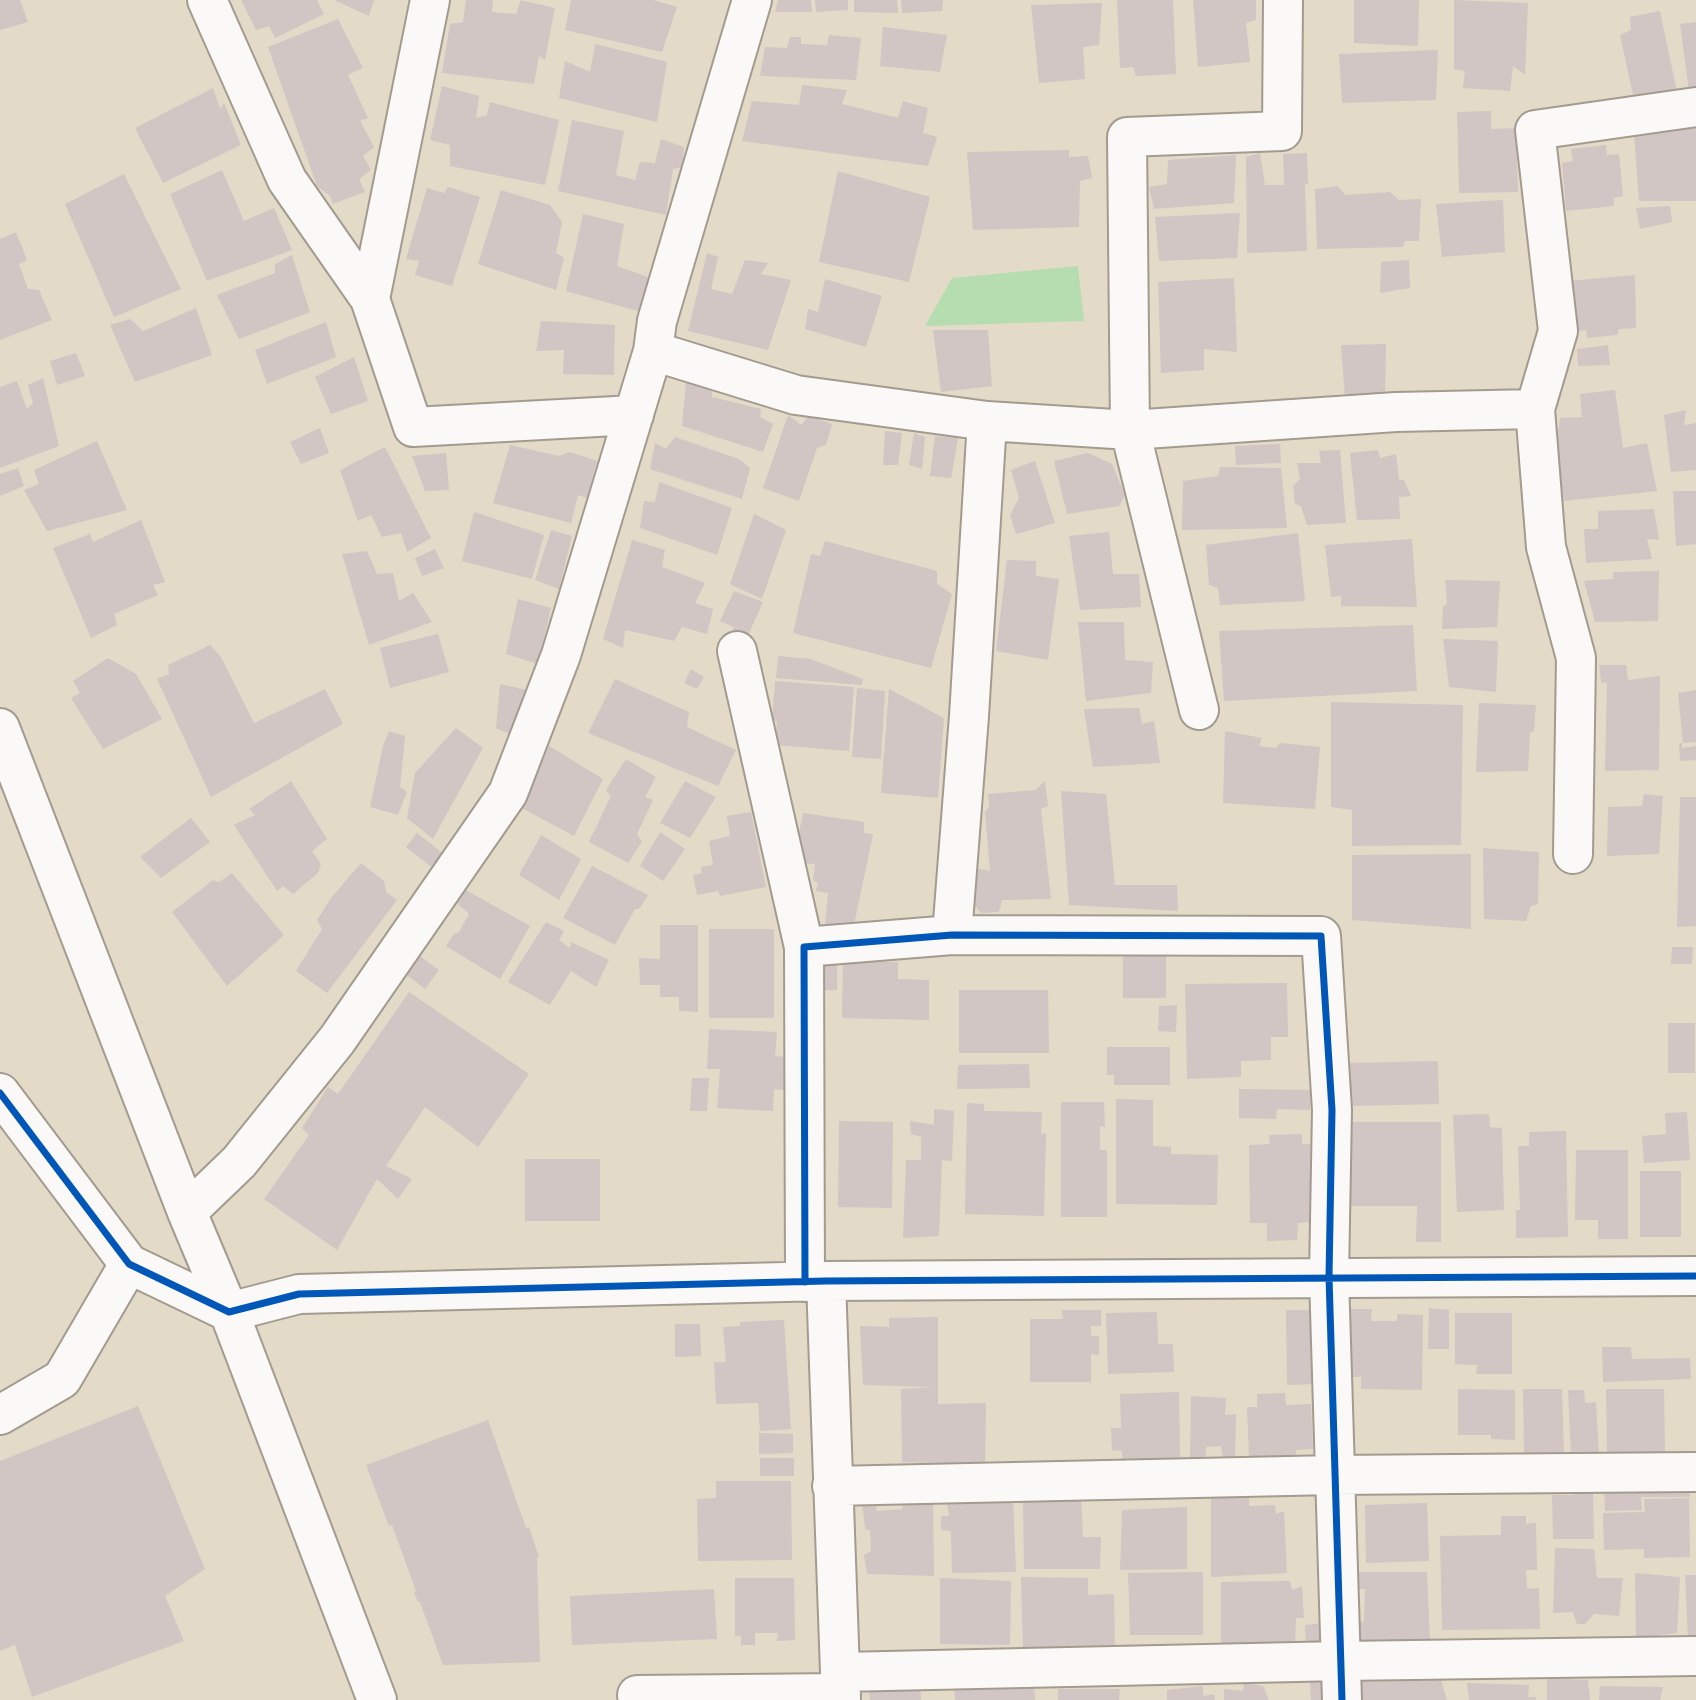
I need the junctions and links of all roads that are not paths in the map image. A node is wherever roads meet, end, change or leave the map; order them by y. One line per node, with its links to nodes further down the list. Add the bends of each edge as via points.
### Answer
1 (207, 0): 6 (street, via 287,180)
2 (430, 0): 6 (street)
3 (752, 0): 7 (street, via 657,321)
4 (1283, 0): 11 (street, via 1282,131 1127,136)
5 (1696, 107): 8 (street, via 1535,131 1558,331)
6 (370, 299): 9 (street, via 413,426)
7 (653, 351): 9 (street); 10 (street, via 796,395)
8 (1535, 409): 11 (street, via 1396,412); 15 (street, via 1546,547 1576,658)
9 (634, 415): 19 (street, via 561,655 508,793 337,1040 239,1162)
10 (987, 421): 11 (street); 16 (street)
11 (1130, 430): 13 (street)
12 (737, 651): 17 (street)
13 (1199, 710)
14 (0, 728): 19 (street)
15 (1573, 854)
16 (952, 935): 17 (street); 22 (street, via 1321,936 1332,1110)
17 (804, 947): 23 (street)
18 (0, 1093): 20 (street)
19 (187, 1212): 24 (street)
20 (129, 1264): 24 (street); 25 (street, via 62,1379)
21 (1696, 1276): 22 (street)
22 (1329, 1277): 23 (street); 27 (street)
23 (816, 1281): 24 (street, via 299,1294); 28 (street)
24 (229, 1312): 33 (street)
25 (0, 1415)
26 (1696, 1472): 27 (street)
27 (1334, 1475): 28 (street); 30 (street)
28 (832, 1486): 31 (street)
29 (1696, 1656): 30 (street)
30 (1342, 1661): 31 (street); 34 (street)
31 (841, 1688): 32 (street)
32 (637, 1695)
33 (377, 1700)
34 (1342, 1700)

